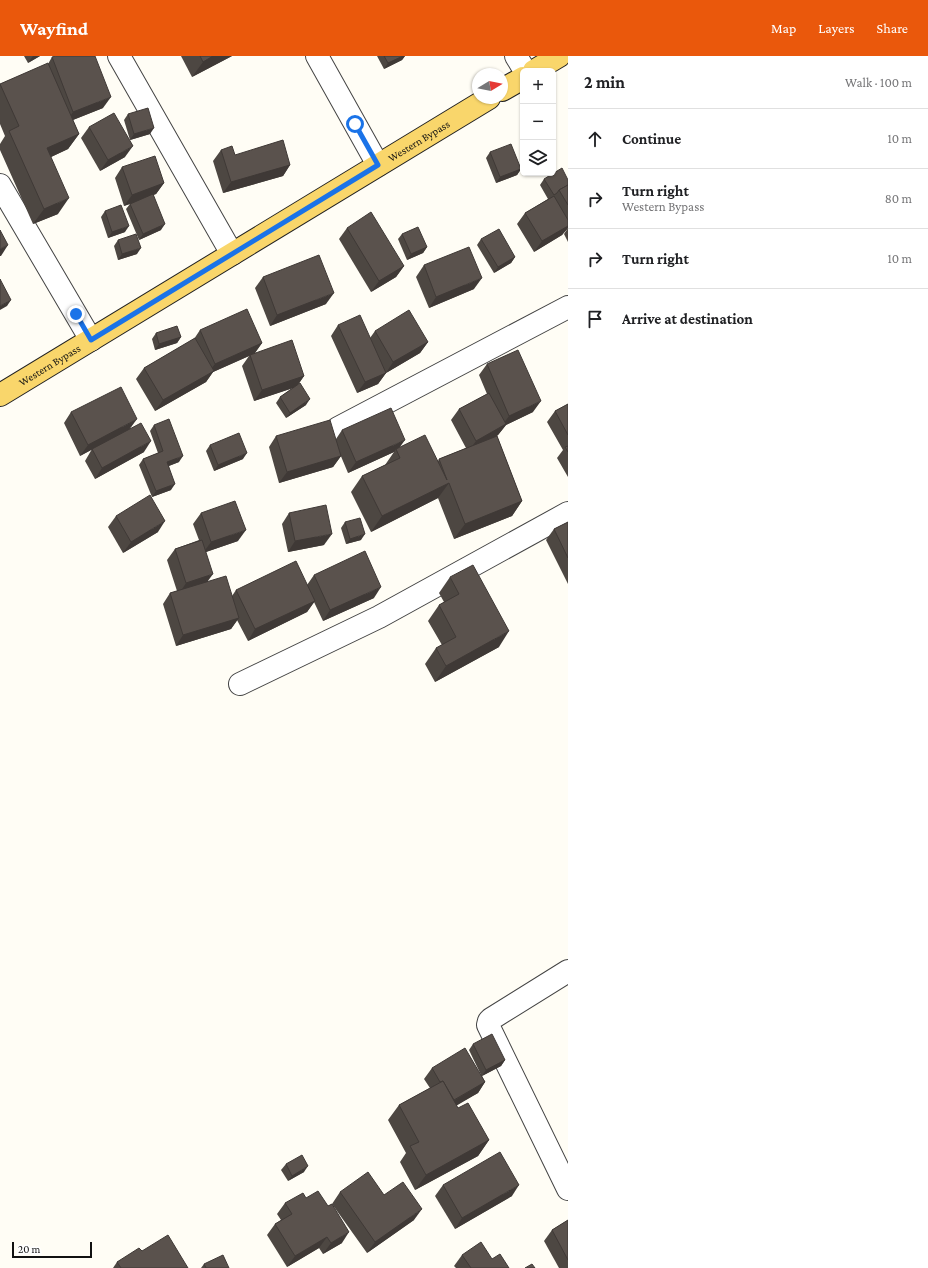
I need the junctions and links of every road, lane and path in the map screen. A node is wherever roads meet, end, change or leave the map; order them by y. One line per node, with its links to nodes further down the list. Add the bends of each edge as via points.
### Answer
1 (120, 56): 12 (street)
2 (317, 56): 10 (street)
3 (516, 56): 5 (street)
4 (559, 56): 6 (main road)
5 (523, 68)
6 (539, 68)
7 (520, 80): 8 (main road)
8 (508, 87)
9 (479, 104): 10 (main road, Western Bypass)
10 (378, 165): 12 (main road, Western Bypass)
11 (0, 185): 14 (street)
12 (232, 254): 14 (main road, Western Bypass)
13 (568, 307): 16 (street)
14 (91, 340): 15 (main road, Western Bypass)
15 (0, 394)
16 (338, 428)
17 (568, 513): 18 (street, via 379,617)
18 (240, 684)
19 (568, 971): 20 (street, via 491,1019 488,1025)
20 (568, 1189)

